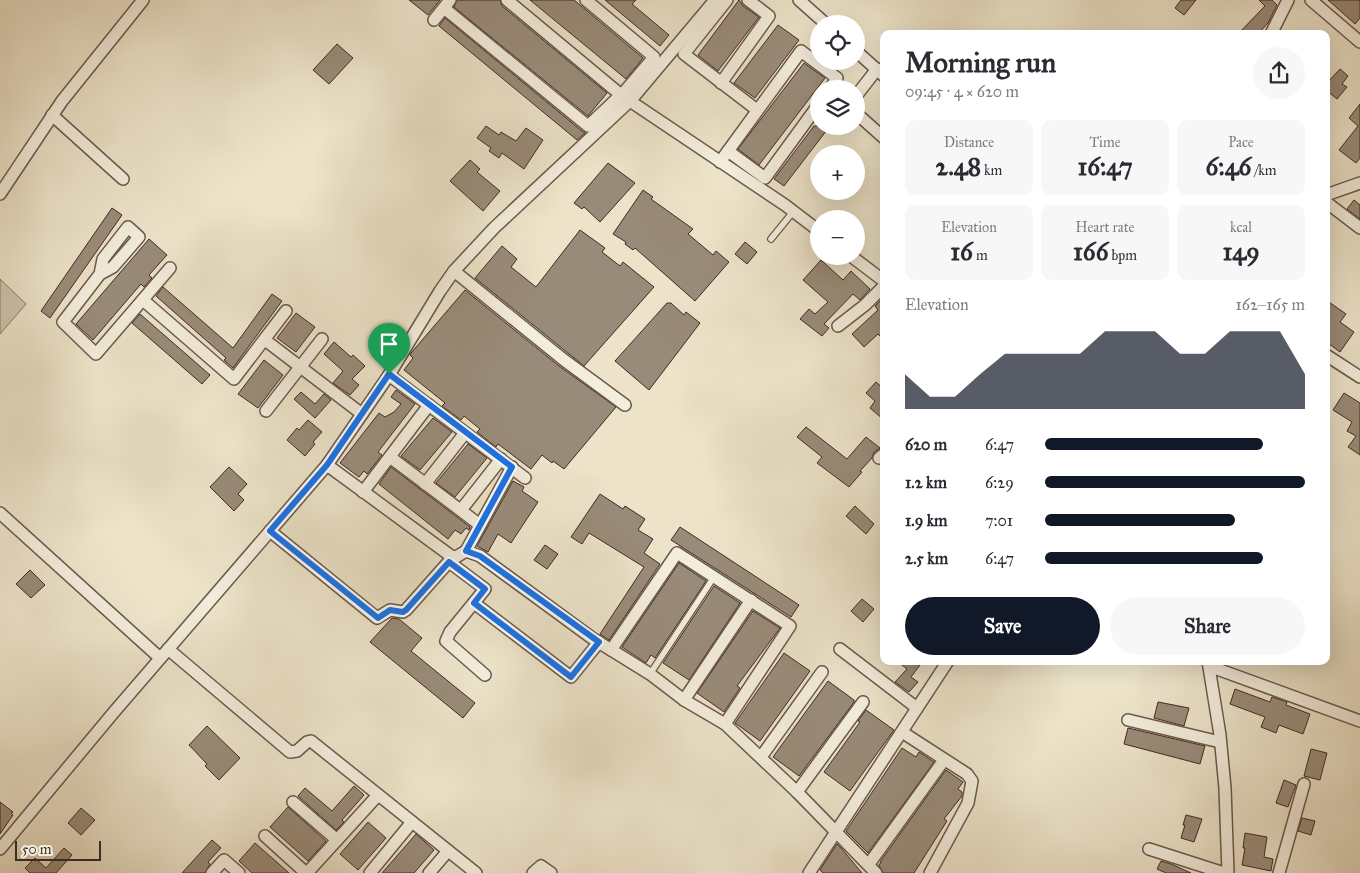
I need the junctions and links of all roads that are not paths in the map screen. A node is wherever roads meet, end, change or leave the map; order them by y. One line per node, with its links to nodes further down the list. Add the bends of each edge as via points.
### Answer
1 (143, 0): 24 (street)
2 (507, 0): 14 (street)
3 (516, 0): 14 (street)
4 (586, 0): 22 (street, via 654,57)
5 (714, 0): 22 (street)
6 (727, 0): 20 (street, via 684,54)
7 (748, 0): 20 (street, via 769,16)
8 (799, 0): 12 (street)
9 (1288, 0): 15 (street)
10 (1311, 0): 16 (street)
11 (447, 4): 13 (street); 22 (street, via 588,126)
12 (816, 15)
13 (434, 20)
14 (542, 25): 22 (street)
15 (1272, 30)
16 (1360, 42)
17 (865, 59): 18 (street)
18 (880, 72): 21 (street)
19 (837, 80): 23 (street, via 801,51)
20 (721, 83): 23 (street)
21 (865, 87)
22 (626, 95): 29 (street); 41 (street)
23 (756, 110): 28 (street)
24 (52, 115): 30 (street); 32 (street)
25 (810, 116): 28 (street, via 765,178)
26 (865, 122): 27 (street)
27 (880, 135)
28 (728, 151): 29 (street)
29 (720, 162): 35 (street)
30 (123, 179)
31 (1360, 183): 33 (street)
32 (0, 194)
33 (1330, 194)
34 (1330, 205): 37 (street)
35 (793, 212): 36 (street); 38 (lane)
36 (810, 224)
37 (1360, 228)
38 (771, 240)
39 (864, 265): 43 (street)
40 (170, 268): 45 (street)
41 (454, 271): 52 (street); 55 (street)
42 (100, 274): 45 (street, via 63,322 96,354)
43 (880, 278)
44 (880, 290): 47 (street)
45 (143, 300): 49 (street, via 234,378)
46 (286, 311): 49 (street)
47 (838, 326)
48 (322, 339): 51 (street)
49 (266, 340): 51 (street)
50 (1330, 358): 53 (street)
51 (300, 367): 56 (street); 57 (street)
52 (389, 374): 54 (street); 57 (street)
53 (1360, 378)
54 (429, 405): 58 (street); 59 (street)
55 (625, 405)
56 (266, 411)
57 (362, 414): 61 (street)
58 (465, 432): 60 (street); 64 (street)
59 (390, 457): 64 (street); 65 (street)
60 (500, 459): 62 (street); 66 (street)
61 (327, 465): 65 (street); 69 (street)
62 (512, 467): 63 (street); 68 (street)
63 (525, 478)
64 (425, 484): 66 (street)
65 (363, 492): 71 (street)
66 (461, 510): 68 (street)
67 (0, 513): 78 (street)
68 (480, 525): 70 (street)
69 (270, 531): 71 (street, via 378,618 390,610 406,610); 78 (street)
70 (466, 551): 71 (street); 75 (street, via 480,556)
71 (451, 560): 74 (street, via 485,589)
72 (714, 578): 73 (street); 77 (street, via 672,550); 83 (lane)
73 (751, 600): 85 (street); 90 (street, via 790,626)
74 (474, 603): 75 (street, via 571,677); 84 (street, via 446,641)
75 (599, 642): 77 (street)
76 (840, 649): 87 (street)
77 (611, 650): 83 (street)
78 (164, 654): 97 (street, via 290,752 311,741); 104 (street)
79 (945, 665): 87 (street)
80 (1208, 665): 92 (street)
81 (1213, 665): 89 (street)
82 (822, 672): 93 (street)
83 (650, 674): 85 (street)
84 (485, 675)
85 (684, 700): 90 (street)
86 (863, 702): 96 (street)
87 (917, 708): 91 (street)
88 (1128, 720): 92 (street)
89 (1360, 721)
90 (725, 724): 93 (street)
91 (902, 732): 94 (street); 100 (street)
92 (1220, 742): 118 (street)
93 (761, 757): 96 (street)
94 (944, 760): 106 (street); 116 (street, via 967,774 972,781 971,792)
95 (1304, 784): 119 (street)
96 (797, 792): 100 (street)
97 (378, 795): 99 (street); 102 (street)
98 (292, 802): 102 (street)
99 (412, 822): 105 (street); 111 (street)
100 (837, 832): 106 (street); 107 (street)
101 (265, 836): 110 (street)
102 (337, 840): 110 (street)
103 (1150, 848): 117 (street)
104 (0, 849)
105 (448, 851): 112 (street); 113 (street)
106 (873, 869)
107 (812, 872)
108 (212, 873): 109 (street, via 224,860)
109 (239, 873)
110 (307, 873)
111 (370, 873)
112 (429, 873)
113 (476, 873)
114 (533, 873): 115 (street, via 541,866)
115 (551, 873)
116 (930, 873)
117 (1224, 873)
118 (1228, 873)
119 (1279, 873)

